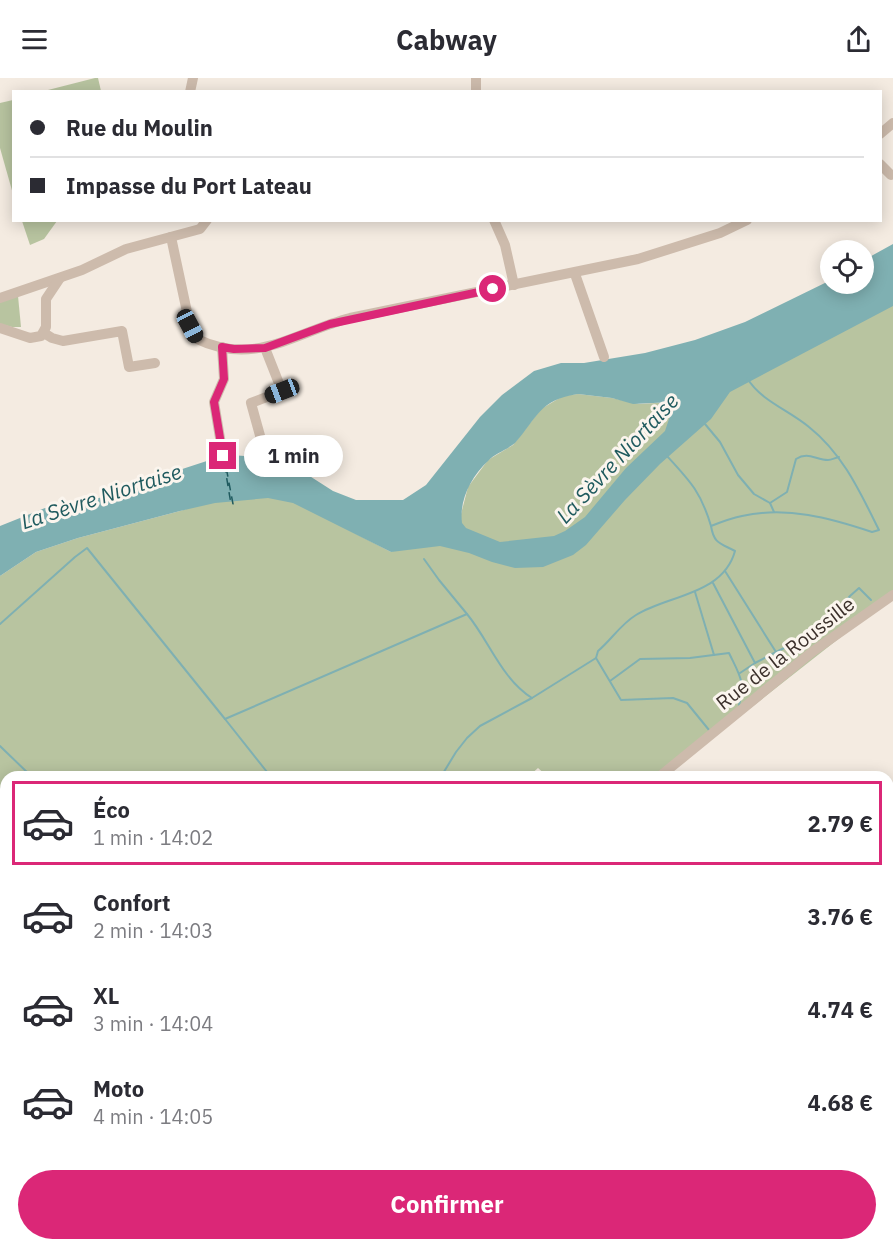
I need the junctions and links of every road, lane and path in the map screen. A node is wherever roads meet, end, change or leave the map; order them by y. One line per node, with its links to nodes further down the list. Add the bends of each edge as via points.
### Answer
1 (882, 166): 2 (street)
2 (891, 175)
3 (205, 222): 6 (street, via 200,229)
4 (495, 222): 10 (street, via 505,245)
5 (743, 222): 7 (street, via 638,259)
6 (171, 237): 8 (street, via 126,249); 15 (street, via 190,326 197,339)
7 (574, 274): 10 (street); 17 (street)
8 (60, 278): 9 (street); 12 (street)
9 (34, 285): 11 (street); 12 (street)
10 (514, 285): 16 (street, via 340,321)
11 (0, 298)
12 (46, 299): 14 (street)
13 (0, 328): 14 (street, via 30,338)
14 (44, 333): 18 (street, via 63,341 122,331 129,367)
15 (222, 347): 16 (street); 20 (street, via 224,379 214,402)
16 (265, 348): 19 (street, via 282,391 251,403)
17 (604, 357)
18 (155, 363)
19 (264, 450)
20 (223, 456)
21 (893, 595): 22 (street, Rue de la Roussille, via 812,652)
22 (666, 771)

